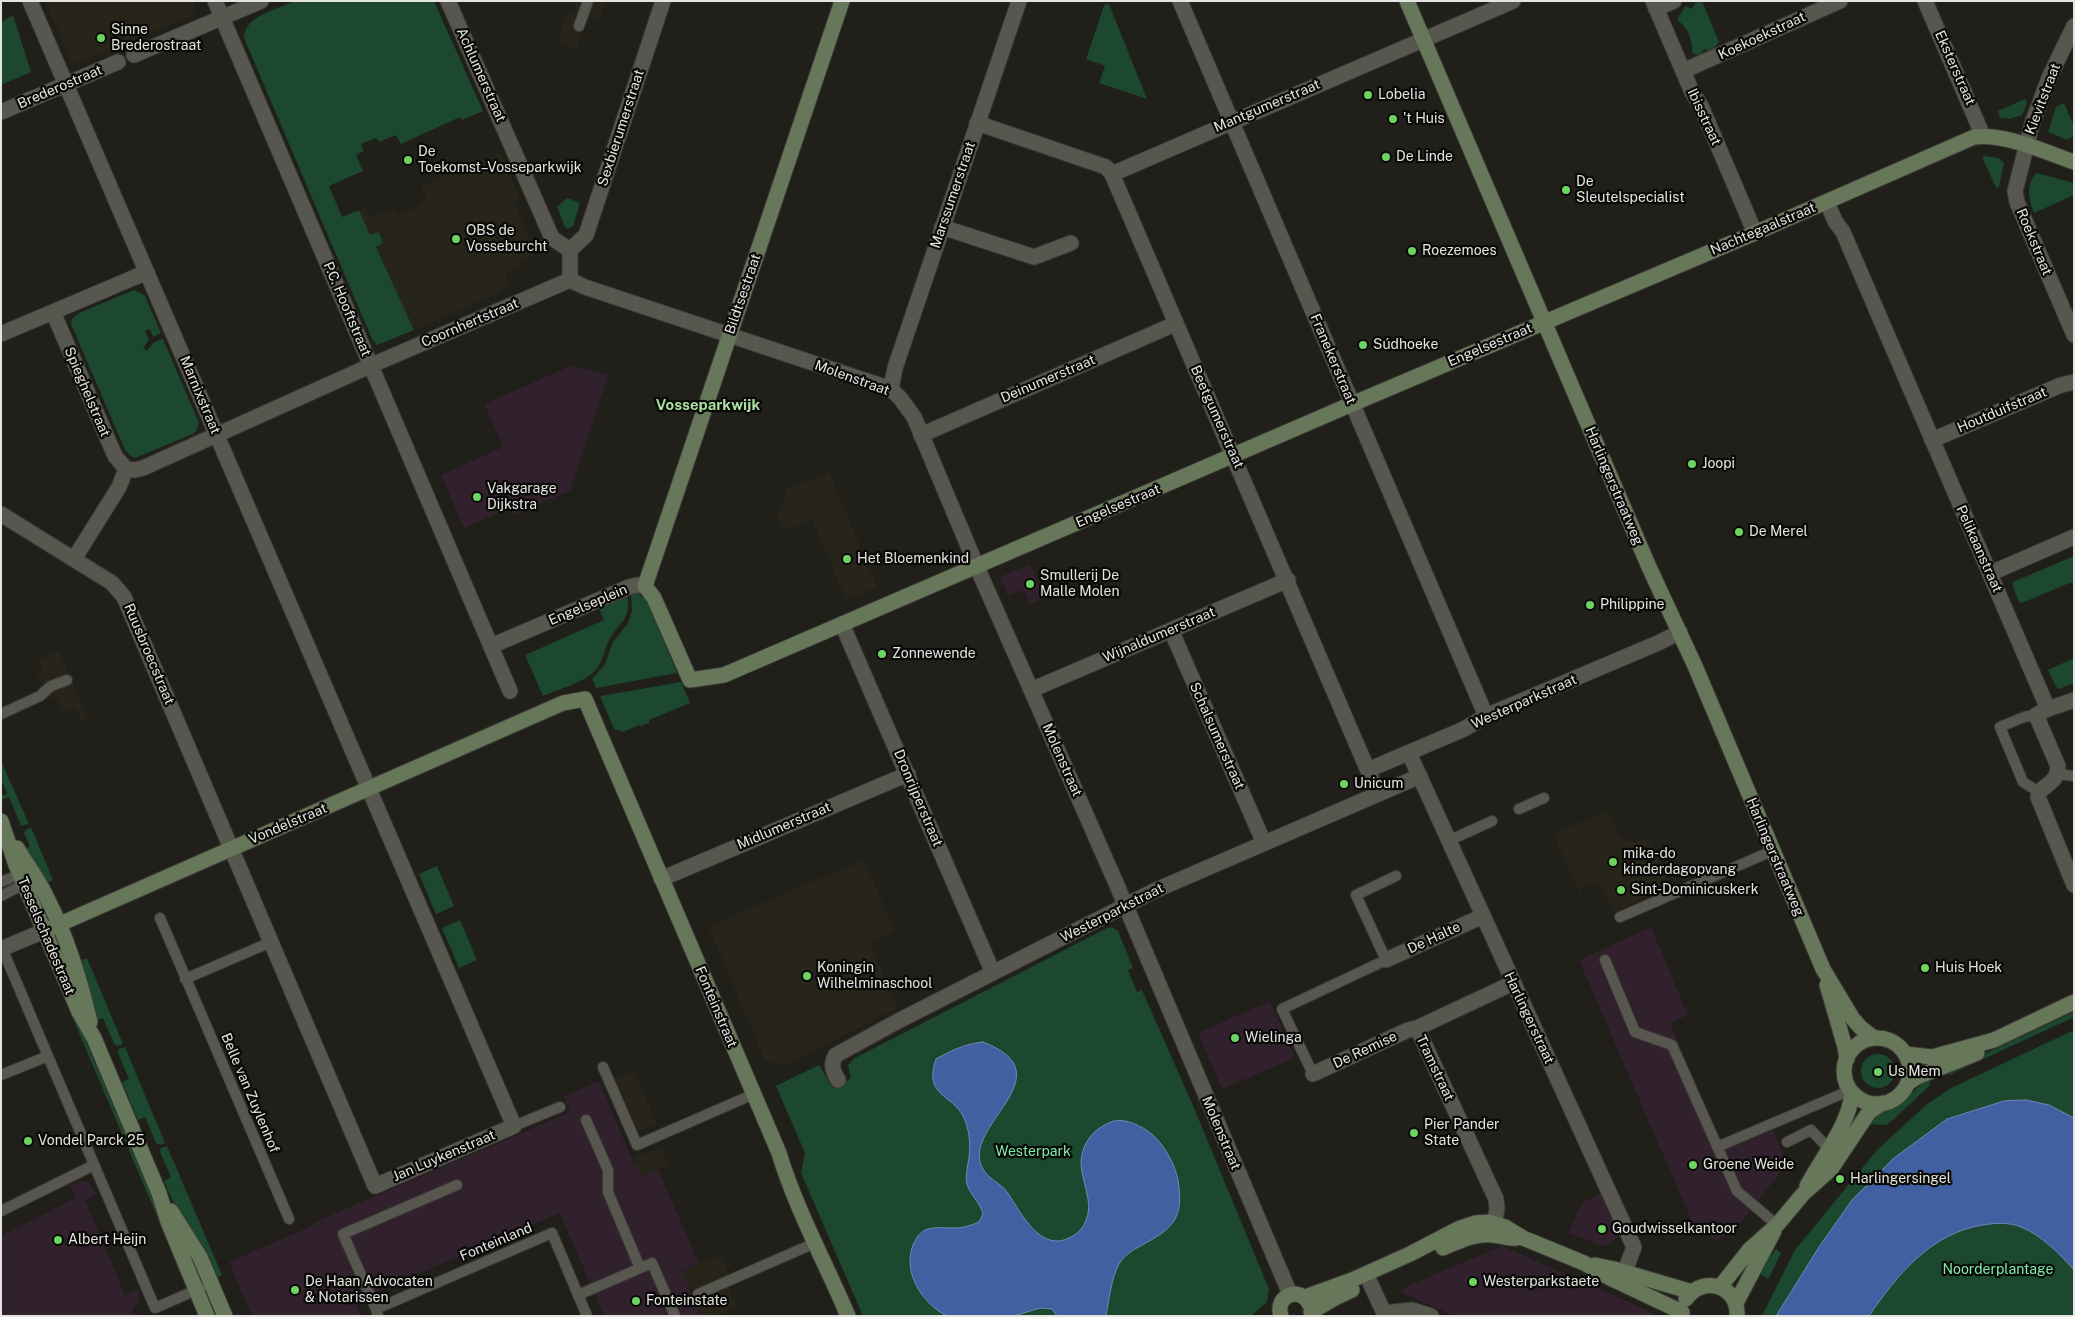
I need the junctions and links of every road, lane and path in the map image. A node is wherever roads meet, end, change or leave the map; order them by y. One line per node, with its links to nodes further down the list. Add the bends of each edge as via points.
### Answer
1 (30, 1): 23 (street, Marnixstraat)
2 (215, 1): 16 (street, P.C. Hooftstraat)
3 (261, 1): 16 (street)
4 (448, 1): 35 (street, Achlumerstraat, via 552,238)
5 (588, 1): 17 (lane)
6 (842, 1): 44 (main road, Bildtsestraat)
7 (1019, 1): 26 (street, Marssumerstraat)
8 (1180, 1): 25 (street, Franekerstraat)
9 (1407, 1): 19 (main road, Harlingerstraatweg)
10 (1513, 1): 19 (street, Mantgumerstraat)
11 (1674, 1): 15 (street)
12 (1840, 1): 22 (street, Koekoekstraat)
13 (1925, 1): 27 (street, Eksterstraat)
14 (661, 2): 35 (street, Sexbierumerstraat, via 586,235)
15 (1655, 5): 22 (street, Ibisstraat)
16 (222, 18): 20 (street); 45 (street, P.C. Hooftstraat)
17 (579, 26)
18 (2074, 26): 28 (street, Kievitstraat, via 2049,78)
19 (1423, 40): 25 (street, Mantgumerstraat); 40 (main road, Harlingerstraatweg)
20 (134, 55)
21 (118, 62): 23 (street, Brederostraat)
22 (1683, 71): 33 (street, Ibisstraat)
23 (66, 84): 24 (street, Brederostraat); 36 (street, Marnixstraat)
24 (1, 112)
25 (1231, 122): 30 (street, Mantgumerstraat); 48 (street, Franekerstraat)
26 (977, 123): 30 (street, via 1106,167); 32 (street, Marssumerstraat)
27 (1983, 136): 28 (main road); 31 (main road, Nachtegaalstraat)
28 (2026, 146): 29 (main road); 39 (street, Roekstraat, via 2015,185 2017,202)
29 (2074, 162)
30 (1112, 174): 41 (street, Beetgumerstraat)
31 (1827, 202): 33 (main road, Nachtegaalstraat); 51 (street, Pelikaanstraat, via 1843,232)
32 (942, 227): 34 (street, via 1034,257); 47 (street, Marssumerstraat)
33 (1755, 234): 40 (main road, Nachtegaalstraat)
34 (1071, 244)
35 (570, 250): 37 (street)
36 (147, 272): 38 (street); 49 (street, Marnixstraat)
37 (570, 280): 44 (street); 45 (street, Coornhertstraat)
38 (53, 312): 42 (street); 53 (street, Spieghelstraat, via 115,456)
39 (2070, 315): 43 (street, Roekstraat)
40 (1544, 322): 48 (main road, Engelsestraat); 63 (main road, Harlingerstraatweg)
41 (1175, 324): 50 (street, Deinumerstraat); 52 (street, Beetgumerstraat)
42 (1, 334)
43 (2074, 335)
44 (729, 336): 47 (street, Molenstraat); 60 (main road, Bildtsestraat)
45 (372, 365): 49 (street, Coornhertstraat); 64 (street, P.C. Hooftstraat)
46 (2074, 382): 51 (street, Houtduifstraat, via 2062,384)
47 (891, 389): 50 (street, Molenstraat, via 907,407)
48 (1352, 404): 52 (main road, Engelsestraat); 73 (street, Franekerstraat)
49 (217, 435): 53 (street, Coornhertstraat, via 143,468); 80 (street, Marnixstraat)
50 (921, 435): 57 (street, Molenstraat)
51 (1932, 440): 58 (street, Pelikaanstraat, via 1981,557)
52 (1234, 456): 57 (main road, Engelsestraat); 59 (street, Beetgumerstraat)
53 (126, 469): 56 (street, via 119,487)
54 (1, 514): 56 (street, Ruusbroecstraat)
55 (2074, 538): 58 (street)
56 (74, 559): 89 (street, Ruusbroecstraat, via 112,583 124,597)
57 (977, 567): 61 (main road, Engelsestraat); 67 (street, Molenstraat)
58 (1991, 573): 71 (street, Pelikaanstraat)
59 (1288, 580): 62 (street, Wijnaldumerstraat); 75 (street, Beetgumerstraat)
60 (644, 586): 64 (street, Engelseplein, via 629,587); 66 (main road, Engelseplein, via 654,598)
61 (842, 624): 66 (main road, Engelsestraat, via 724,675); 76 (street, Dronrijperstraat)
62 (1171, 630): 67 (street, Wijnaldumerstraat); 88 (street, Schalsumerstraat)
63 (1680, 632): 73 (street, Westerparkstraat); 90 (main road, Harlingerstraatweg)
64 (491, 646): 68 (street)
65 (67, 680): 72 (lane)
66 (690, 680)
67 (1031, 690): 97 (street, Molenstraat)
68 (510, 691)
69 (585, 699): 80 (main road, Vondelstraat, via 563,703); 93 (main road, Fonteinstraat)
70 (2074, 700): 71 (street)
71 (2042, 712): 77 (street, Pelikaanstraat); 81 (lane, via 2000,727 2024,782)
72 (1, 714)
73 (1486, 716): 74 (street, Westerparkstraat)
74 (1409, 753): 75 (street, Westerparkstraat); 78 (street, Harlingerstraat)
75 (1368, 770): 82 (street, Beetgumerstraat)
76 (908, 774): 93 (street, Midlumerstraat); 108 (street, Dronrijperstraat)
77 (2058, 774): 79 (lane); 81 (street)
78 (1420, 776): 82 (street, Westerparkstraat); 87 (street, Harlingerstraat)
79 (2074, 776)
80 (369, 789): 89 (main road, Vondelstraat); 129 (street, Jan Luykenstraat)
81 (2039, 792): 95 (street, via 2040,804)
82 (1378, 794): 88 (street, Westerparkstraat)
83 (1544, 798): 84 (lane)
84 (1518, 809)
85 (1492, 821): 87 (lane)
86 (4, 826): 91 (main road, Tesselschadestraat)
87 (1448, 840): 98 (street, Harlingerstraat)
88 (1264, 842): 97 (street, Westerparkstraat)
89 (232, 848): 101 (main road, Vondelstraat); 103 (street, Jan Luykenstraat)
90 (1772, 851): 99 (lane); 107 (main road, Harlingerstraatweg)
91 (27, 876): 94 (lane); 96 (lane); 101 (main road, Tesselschadestraat, via 48,898); 102 (main road, Tesselschadestraat)
92 (1396, 876): 105 (lane, via 1356,895)
93 (661, 878): 125 (main road, Fonteinstraat)
94 (1, 882)
95 (2074, 885)
96 (1, 896)
97 (1125, 906): 108 (street, Westerparkstraat); 151 (street, Molenstraat)
98 (1482, 916): 105 (street, De Halte); 110 (street, Harlingerstraat)
99 (1620, 917)
100 (160, 918): 109 (lane, Belle van Zuylenhof)
101 (59, 925): 102 (main road, Vondelstraat); 113 (main road, Tesselschadestraat, via 79,977)
102 (44, 931): 104 (street); 113 (main road, Tesselschadestraat, via 78,1012)
103 (271, 942): 109 (lane); 129 (street, Jan Luykenstraat, via 375,1186)
104 (2, 949): 117 (lane)
105 (1386, 960): 120 (lane, via 1282,1009)
106 (1604, 960): 131 (lane, via 1635,1032 1672,1045)
107 (1823, 969): 114 (main road, Harlingerstraatweg, via 1853,1019); 118 (main road, Harlingerstraatweg)
108 (992, 973): 122 (street, Westerparkstraat, via 836,1055 833,1070)
109 (185, 979): 138 (lane, Belle van Zuylenhof)
110 (1513, 983): 112 (street, Tramstraat); 144 (street, Harlingerstraat, via 1634,1247)
111 (2074, 1002): 115 (main road)
112 (1417, 1028): 120 (street, De Remise); 140 (street, Tramstraat, via 1496,1198)
113 (94, 1038): 135 (main road, Tesselschadestraat)
114 (1874, 1038): 116 (main road, via 1892,1042); 118 (main road, via 1858,1045)
115 (1994, 1040): 116 (main road, via 1932,1057); 123 (main road, via 1981,1051)
116 (1905, 1054): 123 (main road, via 1910,1068)
117 (48, 1056): 121 (lane); 133 (lane)
118 (1847, 1059): 124 (main road, via 1845,1075)
119 (603, 1067): 125 (lane, via 637,1145)
120 (1313, 1074)
121 (1, 1076)
122 (838, 1080)
123 (1908, 1083): 126 (main road, via 1898,1096)
124 (1851, 1091): 126 (main road, via 1866,1102); 131 (lane); 132 (main road, via 1845,1119)
125 (754, 1094): 141 (main road, Fonteinstraat)
126 (1884, 1103): 136 (main road, via 1869,1112 1831,1168)
127 (560, 1107): 129 (lane)
128 (586, 1120): 142 (lane, via 608,1170 608,1192)
129 (514, 1126)
130 (1786, 1142): 132 (lane, via 1811,1130)
131 (1717, 1147): 139 (lane, via 1737,1191)
132 (1828, 1148): 136 (main road)
133 (94, 1165): 137 (lane); 147 (lane, via 155,1308)
134 (457, 1185): 153 (lane, via 343,1234)
135 (159, 1193): 145 (main road, Tesselschadestraat, via 200,1257); 147 (main road, Tesselschadestraat)
136 (1803, 1194): 139 (main road)
137 (1, 1211)
138 (289, 1219)
139 (1777, 1224): 146 (main road, via 1750,1249); 152 (main road, via 1749,1276)
140 (1493, 1229): 143 (main road, via 1489,1222 1460,1228); 144 (main road, via 1512,1230 1523,1238)
141 (815, 1243): 149 (lane); 161 (main road, Fonteinstraat)
142 (640, 1268): 150 (lane); 160 (lane, via 652,1263)
143 (1368, 1278): 151 (main road); 154 (main road); 162 (street, via 1384,1313 1412,1310)
144 (1623, 1278): 148 (main road); 155 (main road)
145 (212, 1284): 147 (lane); 158 (main road, Tesselschadestraat)
146 (1720, 1286): 148 (main road, via 1705,1285); 152 (main road, via 1730,1293)
147 (196, 1290): 157 (main road, Tesselschadestraat)
148 (1692, 1292): 155 (main road, via 1683,1304)
149 (698, 1294)
150 (578, 1295): 153 (lane, Fonteinland, via 552,1233); 159 (lane, Fonteinland)
151 (1298, 1295): 154 (main road, via 1311,1306); 156 (main road, via 1281,1301)
152 (1737, 1309)
153 (377, 1312)
154 (1311, 1314)
155 (1682, 1314)
156 (1279, 1315)
157 (207, 1316)
158 (225, 1316)
159 (587, 1316)
160 (675, 1316)
161 (848, 1316)
162 (1431, 1316)

